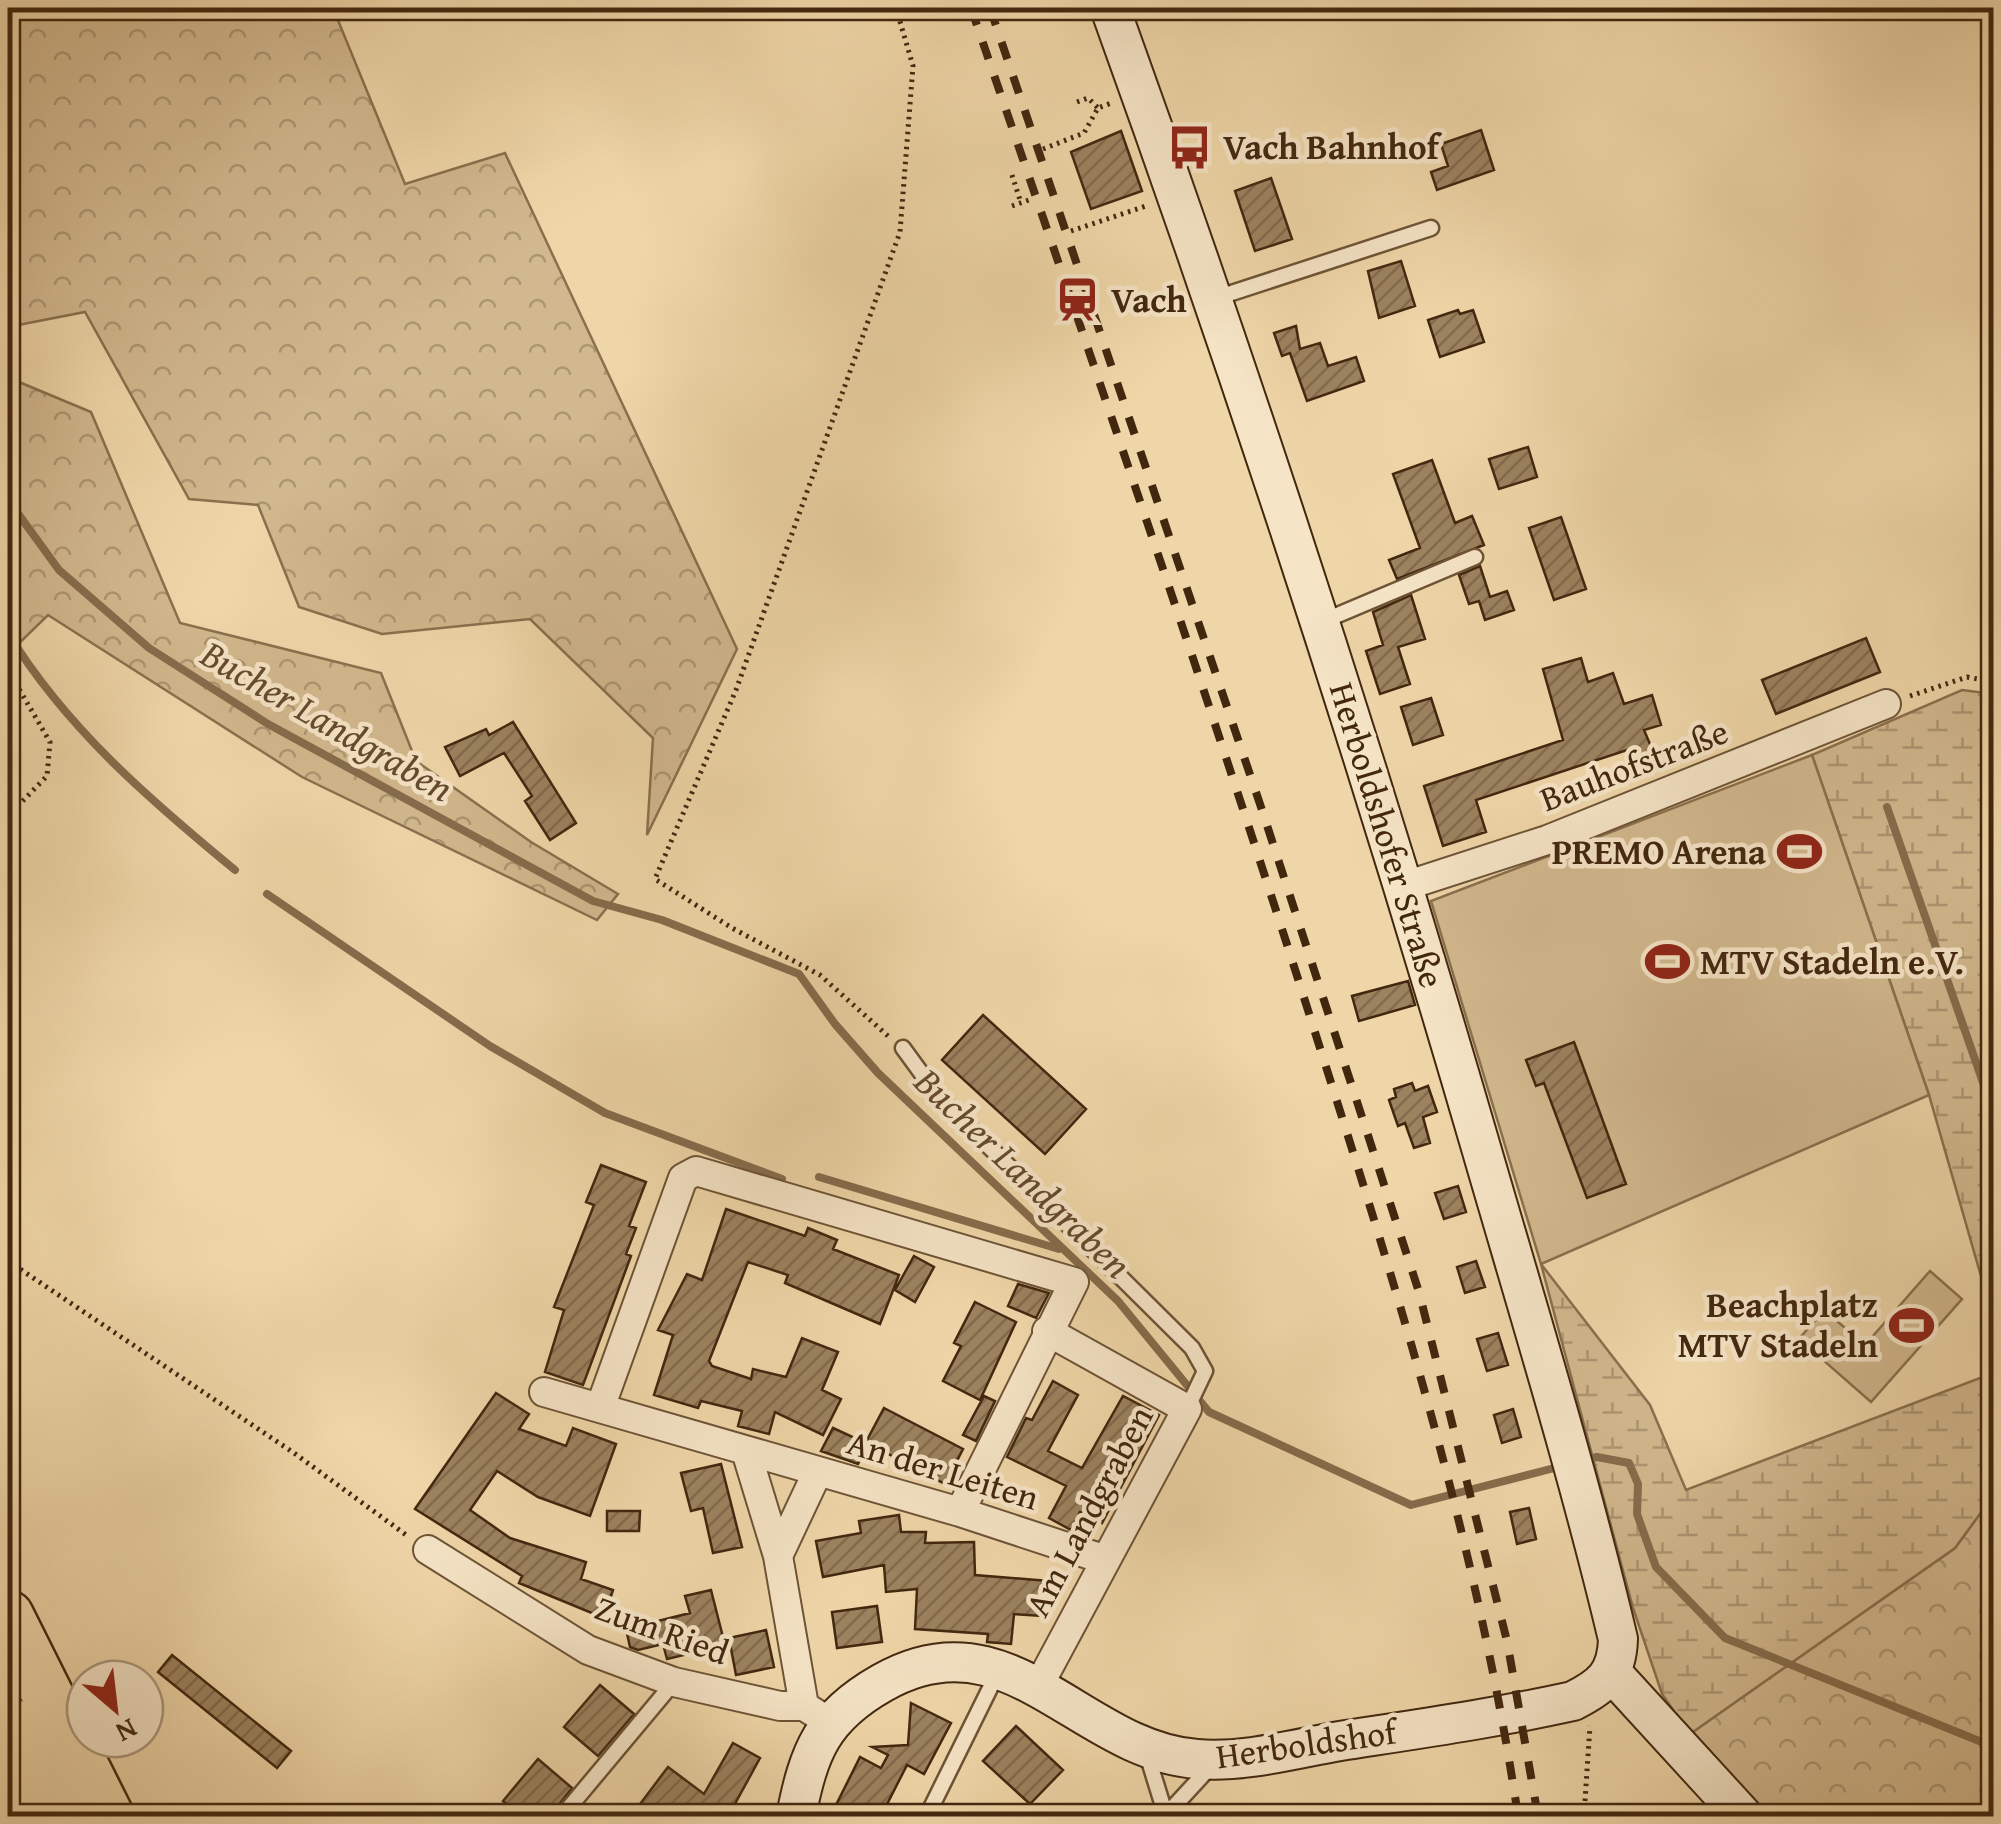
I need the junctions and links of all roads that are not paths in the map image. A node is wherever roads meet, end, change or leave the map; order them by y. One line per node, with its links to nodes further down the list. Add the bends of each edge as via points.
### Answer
1 (1110, 8): 3 (street, Herboldshofer Straße)
2 (1431, 228): 3 (lane)
3 (1212, 300): 5 (street, Herboldshofer Straße)
4 (1476, 557): 5 (lane)
5 (1321, 622): 7 (street, Herboldshofer Straße)
6 (1886, 704): 7 (street, Bauhofstraße, via 1547,840)
7 (1405, 886): 22 (street, Herboldshofer Straße, via 1618,1639)
8 (903, 1048): 12 (lane, via 938,1096 1192,1348 1205,1371)
9 (1047, 1331): 11 (street, via 1074,1282 696,1171 683,1178); 12 (street, Am Landgraben); 15 (street)
10 (544, 1392): 11 (street, An der Leiten)
11 (600, 1408): 13 (street, An der Leiten)
12 (1188, 1409): 18 (street, Am Landgraben)
13 (746, 1452): 14 (street, An der Leiten); 17 (street)
14 (818, 1471): 15 (street, An der Leiten); 17 (street, An der Leiten)
15 (960, 1512): 18 (street, An der Leiten)
16 (428, 1550): 21 (street, Zum Ried, via 588,1650)
17 (778, 1556): 24 (street)
18 (1103, 1559): 23 (street, Am Landgraben)
19 (8, 1616): 29 (highway)
20 (999, 1669): 23 (street, Herboldshof); 24 (street, Herboldshof, via 934,1662); 32 (lane)
21 (674, 1682): 24 (street, Zum Ried); 30 (lane)
22 (1600, 1684): 27 (street, Herboldshof, via 1548,1706); 34 (street)
23 (1039, 1685): 26 (street, Herboldshof)
24 (816, 1714): 31 (street, Herboldshof)
25 (8, 1722): 28 (highway)
26 (1146, 1750): 27 (street, Herboldshof); 33 (lane)
27 (1217, 1760): 33 (lane)
28 (56, 1816)
29 (108, 1816)
30 (562, 1816)
31 (796, 1816)
32 (928, 1816)
33 (1166, 1816)
34 (1743, 1816)

